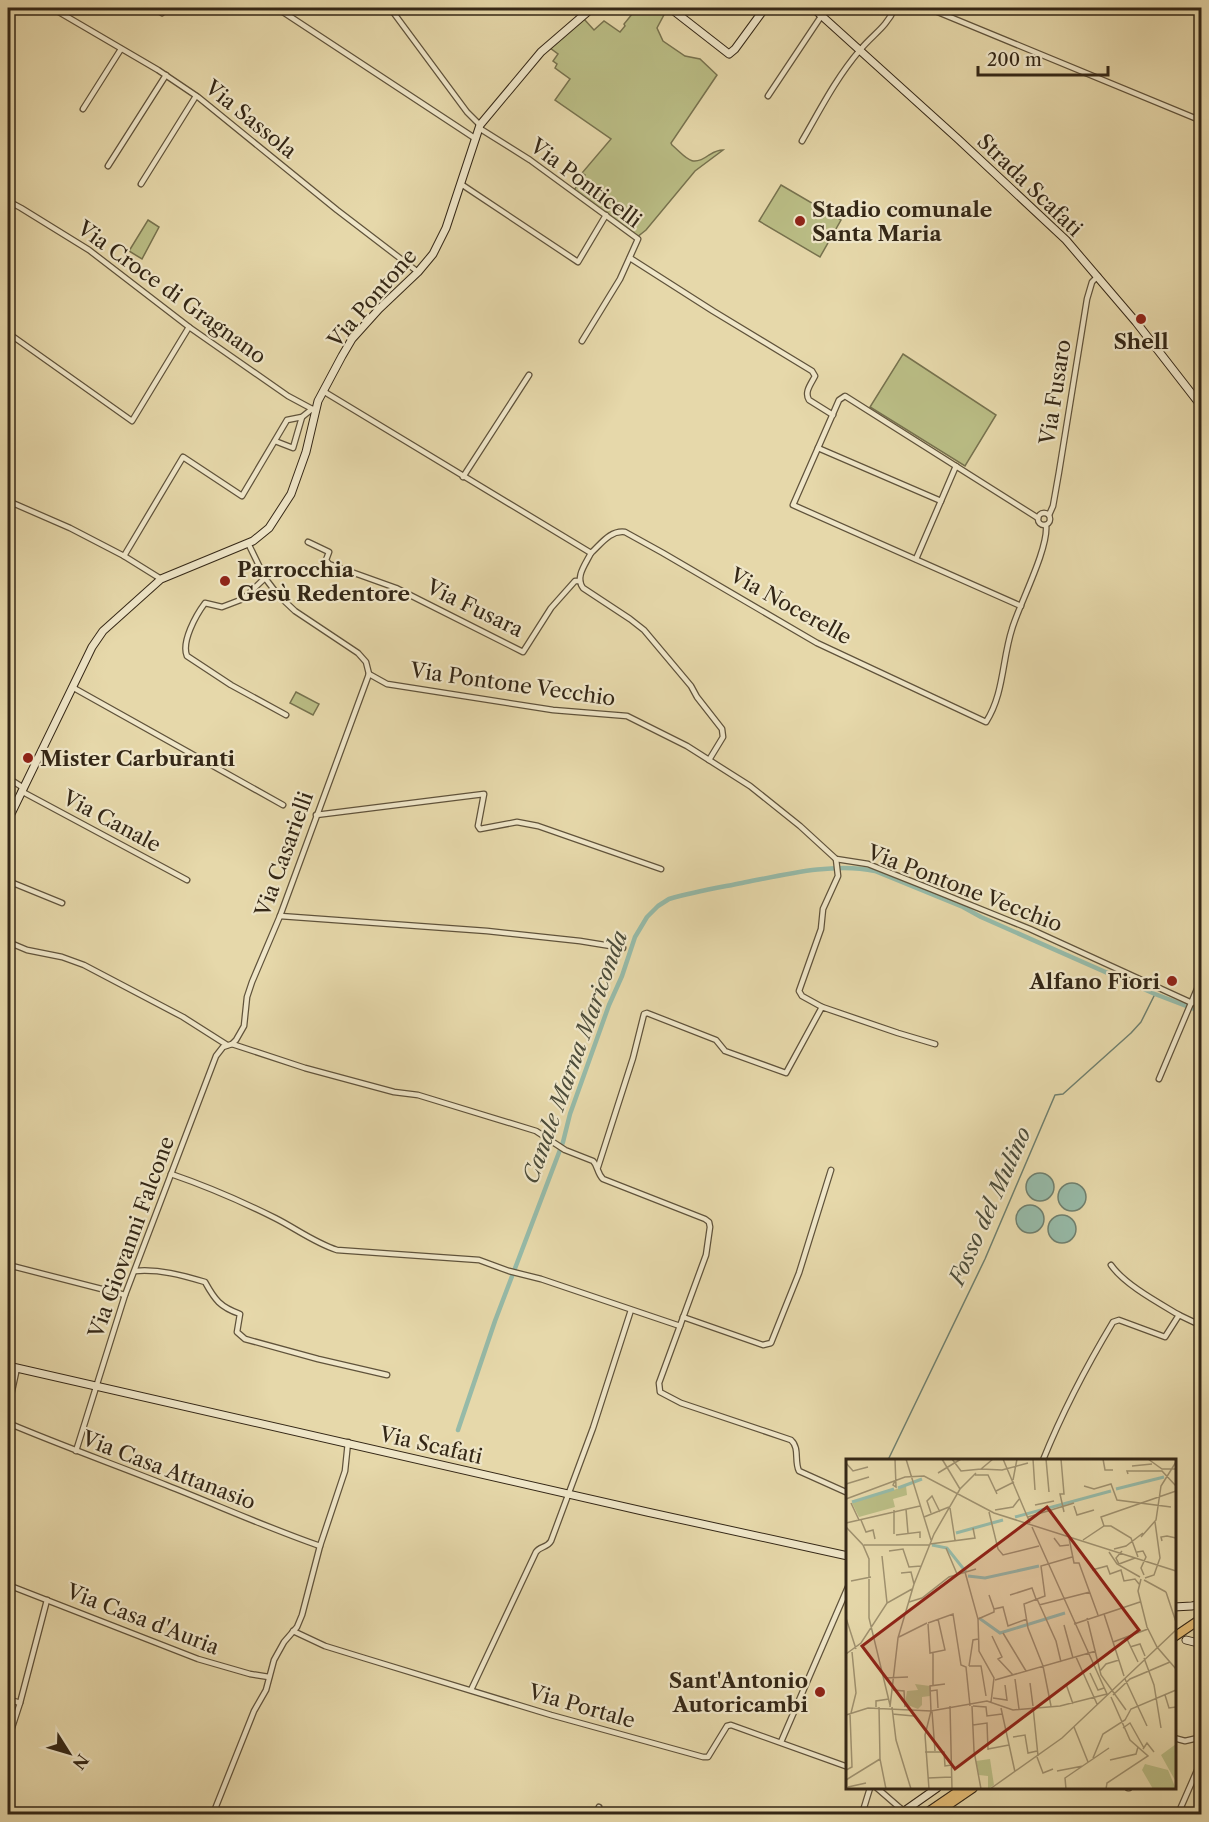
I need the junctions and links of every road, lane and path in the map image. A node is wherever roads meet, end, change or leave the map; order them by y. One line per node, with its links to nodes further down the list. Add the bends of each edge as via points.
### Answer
1 (52, 8): 13 (street, Via Sassola)
2 (154, 8): 3 (street, via 162,13)
3 (166, 8)
4 (278, 8): 21 (street)
5 (390, 8): 20 (street, Via Ponticelli)
6 (592, 8): 20 (street, via 541,52)
7 (670, 8): 8 (street, via 729,54)
8 (765, 8)
9 (813, 8): 12 (street, Strada Scafati)
10 (896, 8): 14 (street, via 889,22)
11 (928, 8): 19 (street)
12 (822, 15): 14 (street, Strada Scafati); 17 (street)
13 (121, 49): 15 (street, Via Sassola); 18 (street)
14 (860, 50): 22 (street); 30 (street, Strada Scafati, via 1066,240)
15 (166, 75): 16 (street, Via Sassola); 23 (street)
16 (196, 96): 24 (street); 29 (street, Via Sassola)
17 (768, 96)
18 (83, 109)
19 (1202, 121)
20 (480, 127): 21 (street, Via Pontone); 27 (street, Via Ponticelli)
21 (476, 139): 25 (street, Via Pontone)
22 (802, 141)
23 (108, 166)
24 (141, 184)
25 (460, 184): 27 (street, via 578,262); 29 (street, Via Pontone, via 442,237)
26 (8, 203): 31 (street, Via Croce di Gragnano, via 89,250)
27 (606, 215): 28 (street, Via Ponticelli, via 638,239)
28 (630, 258): 33 (street, Via Ponticelli); 38 (street, via 812,371 815,376 807,396)
29 (418, 272): 35 (street, Via Pontone, via 352,339)
30 (1098, 276): 36 (street, Strada Scafati); 46 (street, Via Fusaro, via 1087,299)
31 (189, 327): 32 (street, via 132,421); 37 (street, Via Croce di Gragnano)
32 (8, 333)
33 (582, 341)
34 (529, 375): 43 (street)
35 (323, 391): 37 (street, Via Pontone); 43 (street)
36 (1202, 407)
37 (314, 410): 39 (street); 50 (street, Via Pontone, via 306,452 291,494 269,528)
38 (833, 415): 41 (street); 42 (street, via 840,398 847,396)
39 (302, 417): 40 (street, via 287,420); 40 (street, via 293,448)
40 (274, 441): 52 (street, via 242,496 183,457)
41 (818, 448): 45 (street); 53 (street, via 793,505)
42 (956, 466): 45 (street); 47 (street)
43 (463, 477): 51 (street)
44 (8, 501): 52 (street)
45 (941, 501): 53 (street)
46 (1049, 515): 47 (street, via 1041,513); 48 (street, Via Fusaro, via 1051,521)
47 (1038, 518): 48 (street, via 1040,524)
48 (1046, 525): 57 (street, Via Fusaro, via 1047,534)
49 (308, 542): 56 (street, Via Fusara, via 329,552 329,564 396,588 523,652 551,608)
50 (248, 543): 54 (street); 55 (street, Via Pontone)
51 (591, 553): 56 (street, Via Nocerelle); 61 (street, Via Nocerelle, via 610,535 625,532 817,643)
52 (124, 556): 55 (street)
53 (916, 559): 57 (street)
54 (265, 578): 58 (street, via 295,611 358,653); 60 (street, via 248,595 222,608 205,603 185,641 185,653 231,686)
55 (161, 579): 59 (street, Via Pontone, via 103,631)
56 (579, 581): 62 (street, via 583,588 644,630 691,686 722,729 723,737)
57 (1021, 606): 61 (street, Via Fusaro, via 1008,641 1001,685 987,722)
58 (369, 674): 62 (street, Via Pontone Vecchio, via 387,684 553,710 627,716); 66 (street, Via Casarielli)
59 (72, 687): 64 (street, Via Pontone); 65 (street)
60 (286, 715)
61 (983, 721)
62 (709, 760): 68 (street, Via Pontone Vecchio, via 750,786)
63 (8, 778): 64 (street, Via Canale)
64 (22, 789): 67 (street, Via Pontone); 70 (street, Via Canale)
65 (283, 805)
66 (316, 815): 69 (street, via 484,794 480,829 517,822 538,826); 73 (street, Via Casarielli)
67 (8, 820)
68 (836, 861): 77 (street, Via Pontone Vecchio, via 868,864 932,889 1030,929); 78 (street, via 838,876 823,909 821,929 799,991)
69 (661, 869)
70 (187, 880)
71 (8, 881): 72 (street)
72 (62, 903)
73 (280, 916): 75 (street, via 487,931); 79 (street, Via Casarielli, via 249,990 241,1034)
74 (8, 942): 79 (street, via 84,965)
75 (622, 948)
76 (1202, 977): 77 (street)
77 (1191, 1004): 81 (street)
78 (822, 1006): 80 (street); 82 (street, via 786,1073 725,1051 716,1040 644,1014)
79 (230, 1044): 82 (street, via 536,1131 565,1150 593,1161); 84 (street, Via Giovanni Falcone, via 216,1056)
80 (934, 1044)
81 (1159, 1079)
82 (597, 1169): 91 (street, via 603,1179 709,1222 706,1255)
83 (831, 1170): 91 (street, via 799,1273 771,1343 763,1345)
84 (171, 1174): 87 (street, Via Giovanni Falcone); 89 (street, via 263,1212 337,1250 479,1260)
85 (8, 1265): 88 (street)
86 (1111, 1265): 90 (street, via 1152,1299)
87 (135, 1270): 88 (street, Via Giovanni Falcone); 96 (street, via 174,1273 205,1282 215,1300 240,1314 237,1332 245,1339)
88 (125, 1295): 97 (street, Via Giovanni Falcone)
89 (631, 1310): 92 (street); 104 (street)
90 (1179, 1315): 93 (street); 102 (street, via 1165,1337 1119,1320 1113,1322)
91 (683, 1317): 92 (street)
92 (680, 1326): 103 (street, via 659,1383 660,1392 681,1403 791,1440 796,1447 799,1471)
93 (1202, 1326)
94 (8, 1366): 95 (street, Via Scafati)
95 (17, 1368): 97 (street, Via Scafati); 98 (street)
96 (387, 1375)
97 (95, 1385): 100 (street, Via Scafati); 101 (street, Via Giovanni Falcone)
98 (8, 1409)
99 (8, 1423): 101 (street, Via Casa Attanasio)
100 (348, 1442): 104 (street, Via Scafati); 105 (street, via 345,1471)
101 (76, 1451): 105 (street, Via Casa Attanasio)
102 (1044, 1459)
103 (846, 1492)
104 (570, 1494): 106 (street, Via Scafati); 120 (street, via 551,1541 536,1552)
105 (320, 1546): 114 (street, via 302,1615)
106 (846, 1556)
107 (8, 1585): 109 (street, Via Casa d'Auria)
108 (846, 1592): 126 (street)
109 (47, 1600): 119 (street, Via Casa d'Auria, via 198,1659); 122 (street)
110 (1202, 1603): 111 (street)
111 (1176, 1607)
112 (1202, 1618): 115 (highway)
113 (1202, 1625): 117 (highway)
114 (293, 1631): 119 (street, via 281,1647); 120 (street, Via Portale, via 334,1649)
115 (1176, 1636)
116 (1186, 1640): 118 (street)
117 (1176, 1643)
118 (1202, 1644)
119 (269, 1677): 136 (street)
120 (471, 1690): 126 (street, Via Portale, via 703,1757 711,1753 729,1725)
121 (8, 1698): 122 (street)
122 (20, 1703): 125 (street)
123 (1202, 1737): 124 (street, via 1182,1742)
124 (1176, 1739)
125 (8, 1740)
126 (781, 1742): 128 (street, Via Portale)
127 (1202, 1759): 142 (street)
128 (846, 1766)
129 (870, 1789): 138 (street)
130 (878, 1789): 135 (street)
131 (936, 1789): 135 (street)
132 (962, 1789): 140 (highway)
133 (972, 1789): 141 (highway)
134 (599, 1806): 137 (street)
135 (900, 1811): 139 (street, bridge)
136 (213, 1815)
137 (596, 1815)
138 (862, 1815)
139 (907, 1815)
140 (925, 1815)
141 (935, 1815)
142 (1178, 1815)

